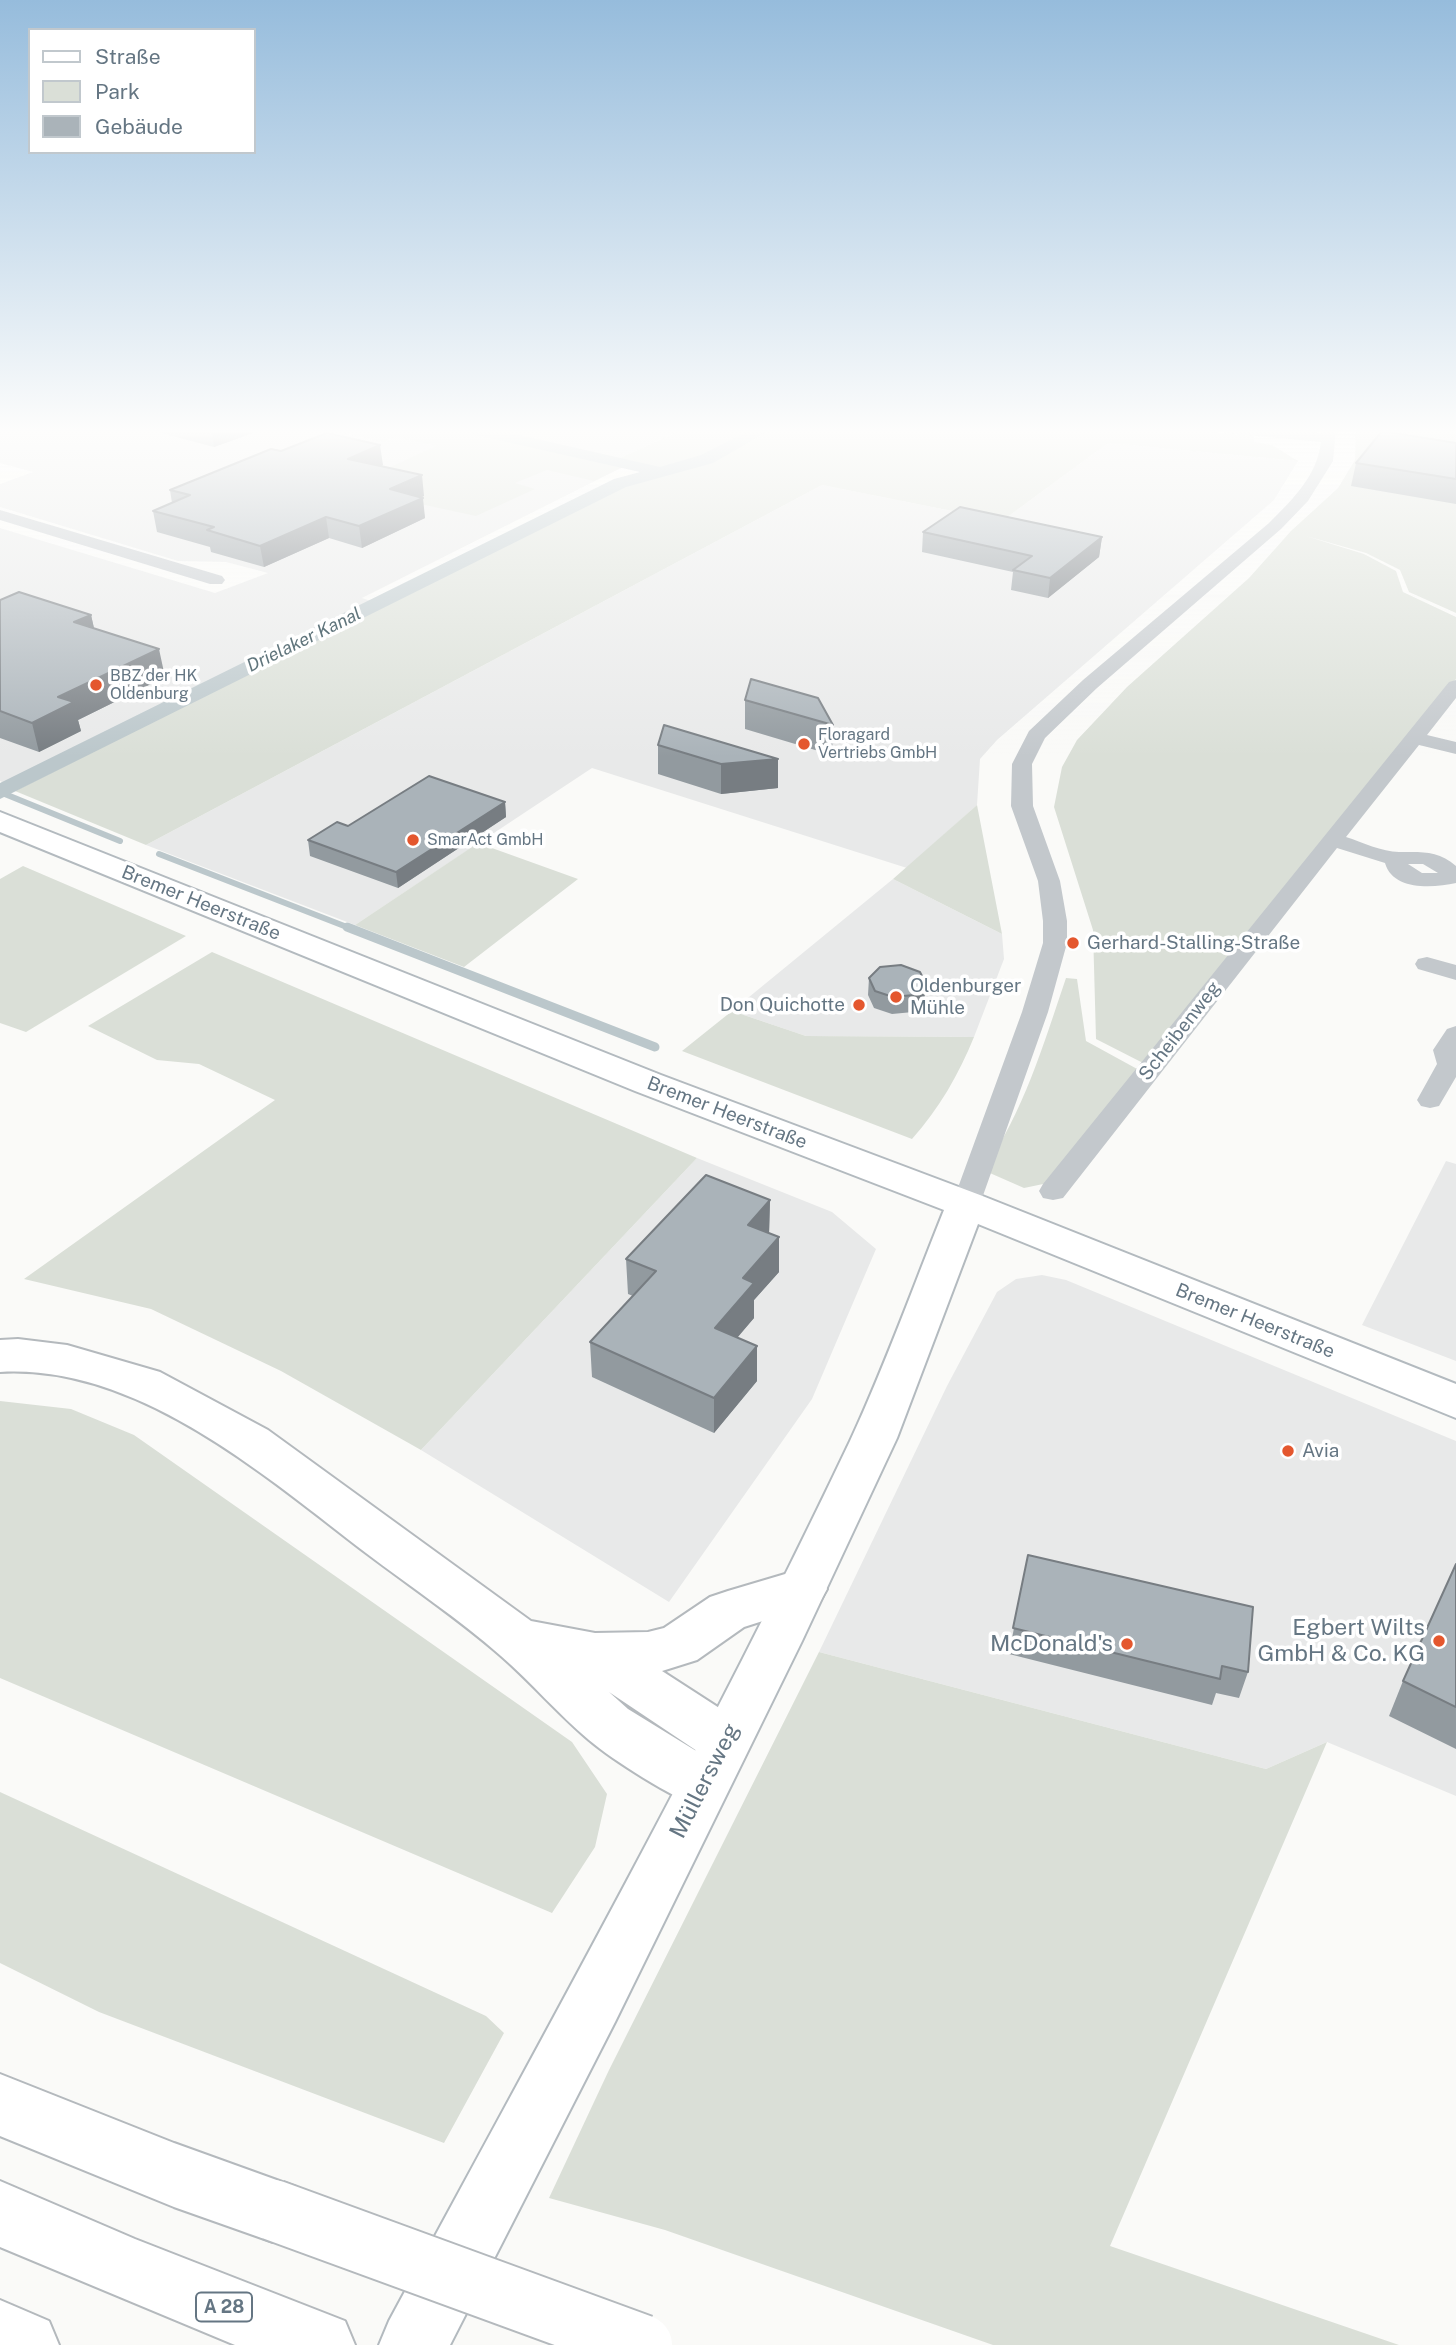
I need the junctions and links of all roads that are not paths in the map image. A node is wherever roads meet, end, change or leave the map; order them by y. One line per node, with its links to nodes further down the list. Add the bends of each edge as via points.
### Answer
1 (78, 538): 3 (street)
2 (1260, 538): 15 (street, via 1036,735 1022,764 1022,806 1049,881 1055,943)
3 (216, 580)
4 (1456, 686): 5 (street, Scheibenweg)
5 (1415, 738): 6 (street); 8 (street, Scheibenweg)
6 (1456, 748)
7 (0, 821): 15 (main road, Bremer Heerstraße, via 648,1083)
8 (1333, 840): 9 (street, via 1397,859 1401,872 1418,881); 14 (street, Scheibenweg)
9 (1455, 877)
10 (1427, 964): 11 (street)
11 (1456, 974)
12 (1456, 1034): 13 (street, via 1446,1051 1450,1064)
13 (1430, 1100)
14 (1053, 1191)
15 (966, 1204): 17 (main road, Bremer Heerstraße); 18 (main road, Müllersweg, via 874,1438)
16 (0, 1356): 19 (main road, via 67,1361 144,1382 252,1442)
17 (1456, 1402)
18 (802, 1589): 20 (main road, via 728,1612 679,1645 648,1654); 21 (main road, Müllersweg)
19 (518, 1640): 20 (main road); 21 (main road, via 609,1725)
20 (595, 1656): 21 (main road)
21 (714, 1763): 27 (main road, Müllersweg)
22 (12, 2106): 28 (main road, bridge, via 174,2175)
23 (0, 2214): 26 (main road, A 28)
24 (0, 2334): 25 (main road)
25 (25, 2345)
26 (321, 2345)
27 (413, 2345)
28 (642, 2345)

